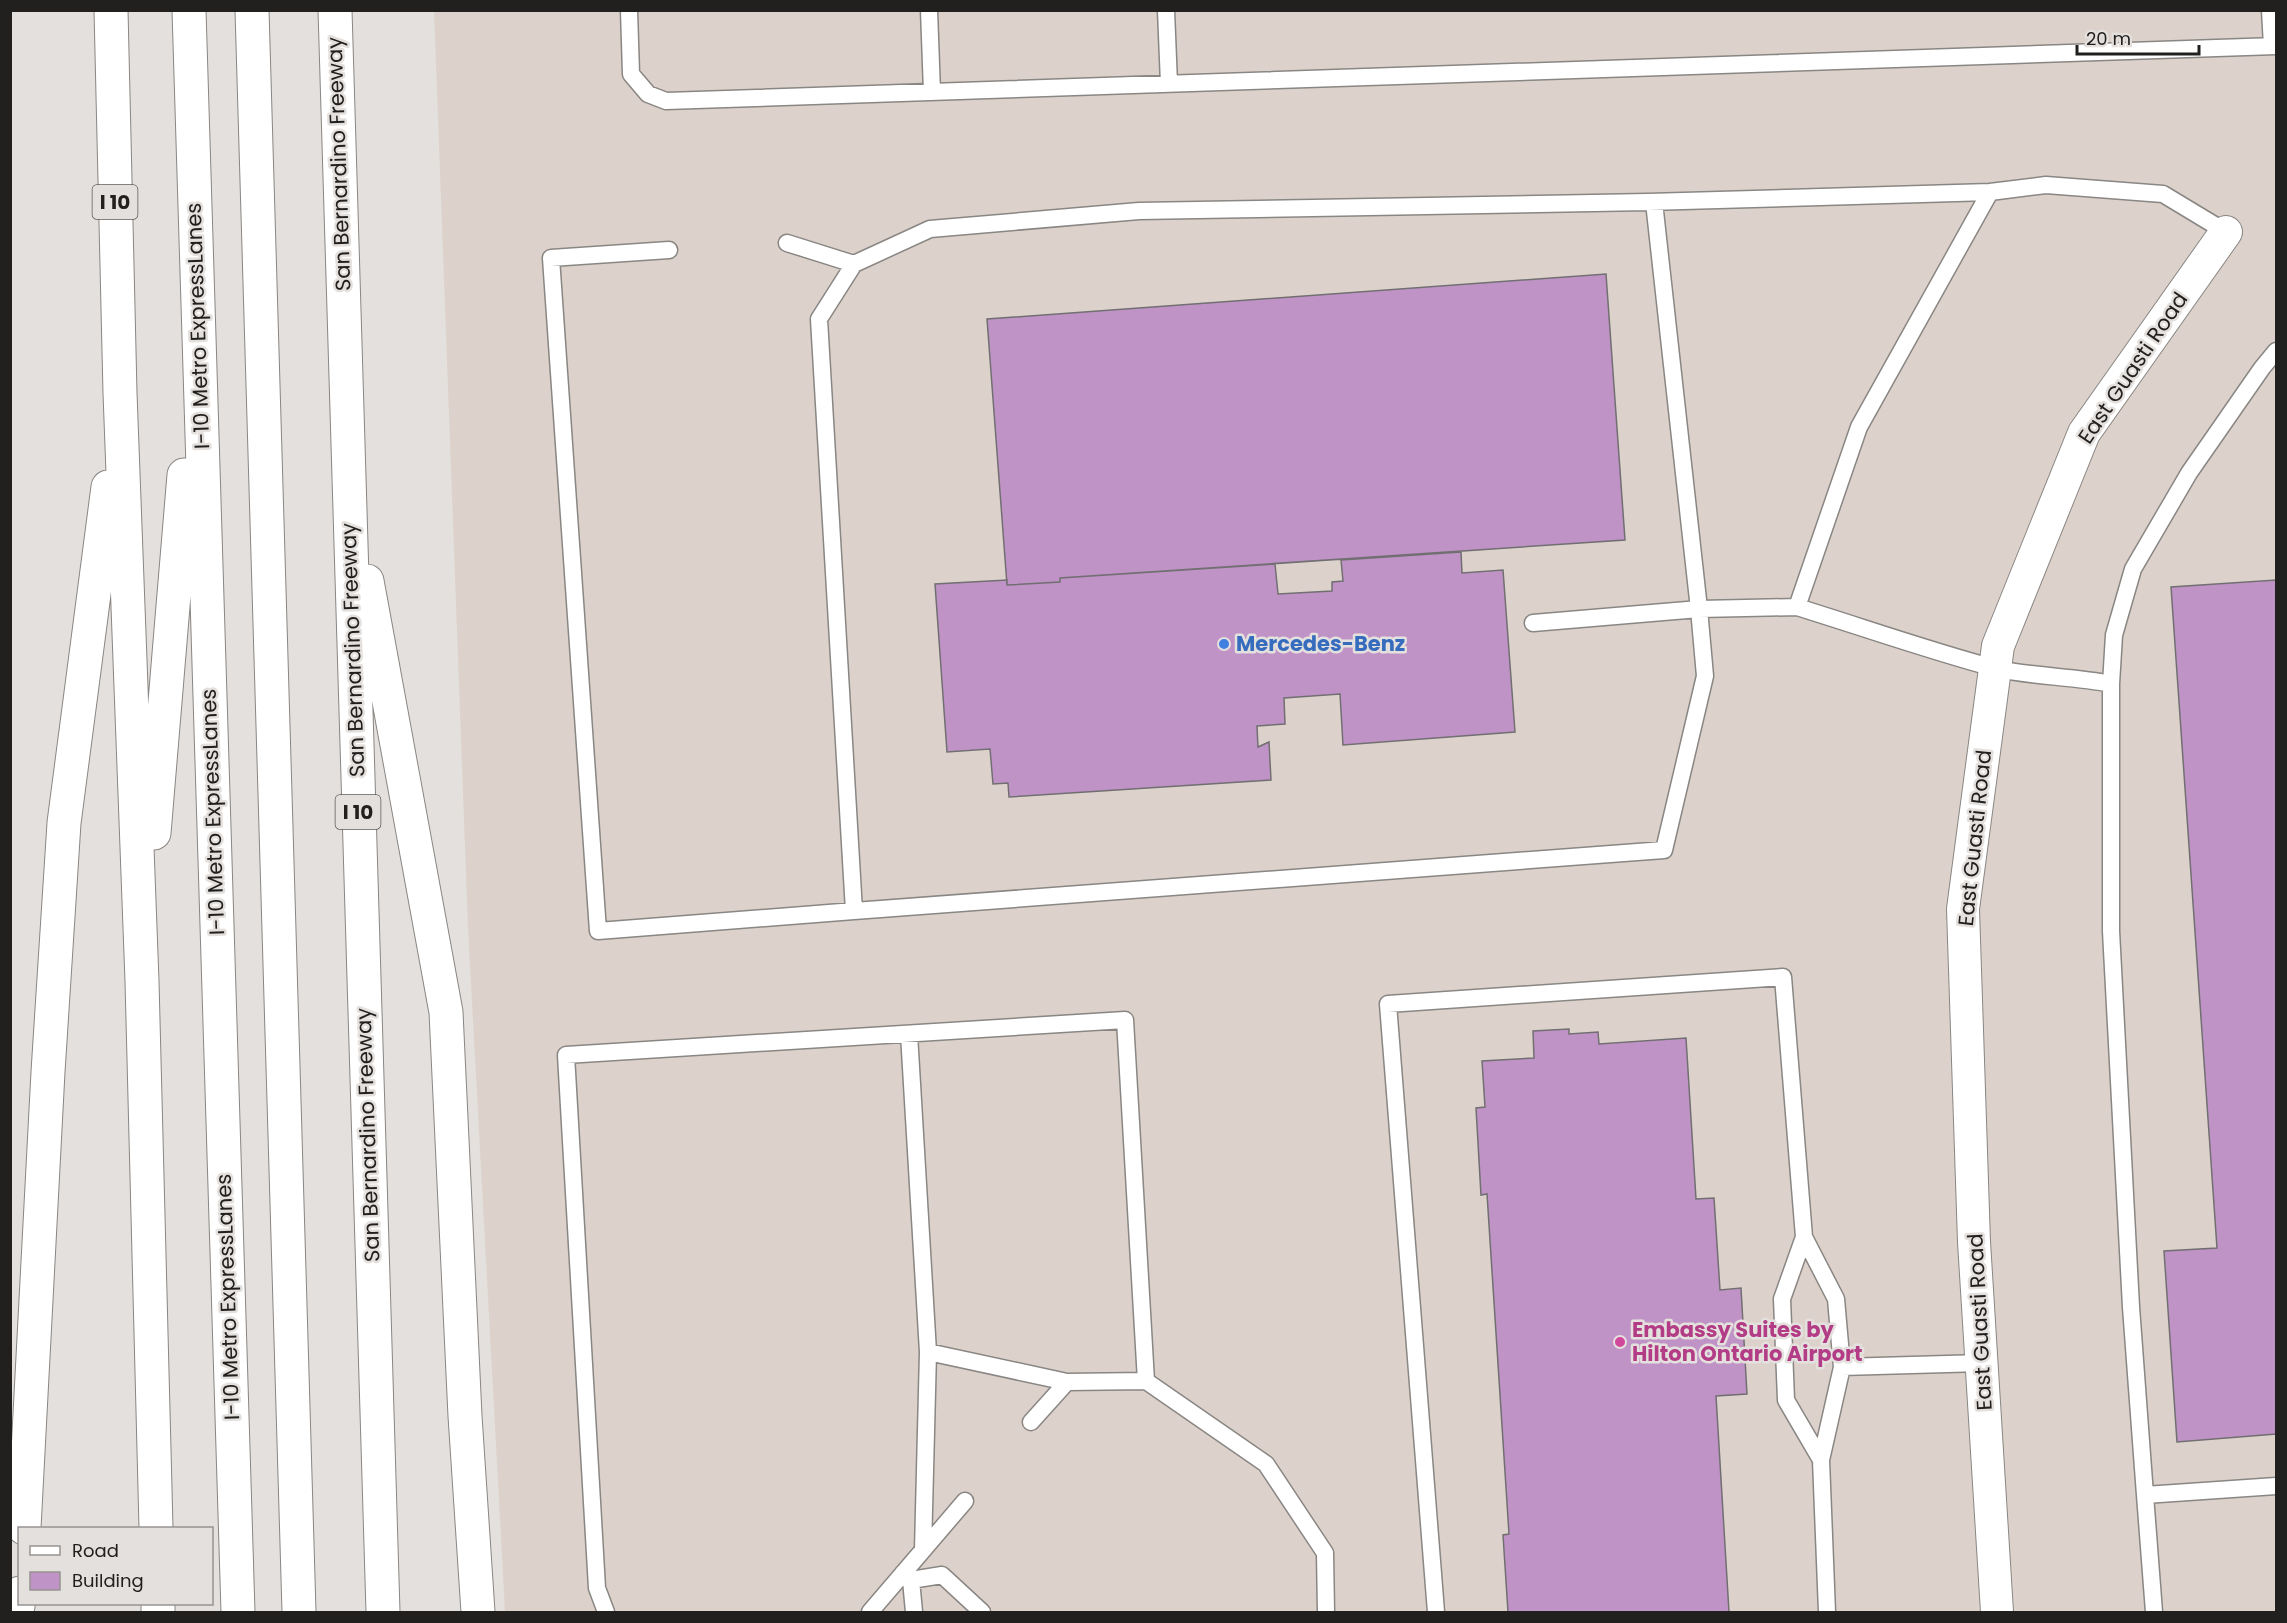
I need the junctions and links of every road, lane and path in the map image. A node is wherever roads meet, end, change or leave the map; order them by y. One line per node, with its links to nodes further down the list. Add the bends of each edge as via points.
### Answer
1 (111, 10): 20 (highway, I 10)
2 (189, 10): 18 (highway, I-10 Metro ExpressLanes)
3 (252, 10): 46 (highway)
4 (335, 10): 21 (highway, San Bernardino Freeway / I 10)
5 (629, 10): 11 (lane, via 631,74 648,94 666,101)
6 (929, 10): 11 (lane)
7 (1166, 10): 10 (lane)
8 (2270, 10): 9 (lane)
9 (2274, 46): 10 (lane)
10 (1169, 84): 11 (lane)
11 (932, 92)
12 (1990, 192): 13 (lane); 14 (lane, via 2046,185 2163,194); 22 (lane, via 1859,428)
13 (1654, 202): 17 (lane, via 1139,211 930,229); 23 (lane)
14 (2226, 232): 25 (street, East Guasti Road, via 2084,433 1998,646)
15 (787, 243): 17 (lane)
16 (669, 250): 27 (lane, via 551,258 597,931)
17 (854, 264): 27 (lane, via 819,319)
18 (197, 318): 28 (highway); 45 (highway, I-10 Metro ExpressLanes)
19 (2277, 351): 26 (lane, via 2189,473 2133,569 2114,634)
20 (120, 393): 28 (highway, I 10); 41 (highway, via 64,823)
21 (348, 472): 47 (highway, San Bernardino Freeway / I 10); 48 (highway, via 446,1012)
22 (1797, 607): 23 (lane); 25 (lane)
23 (1700, 609): 24 (lane); 27 (lane, via 1705,676 1664,850)
24 (1533, 623)
25 (1995, 668): 26 (lane); 32 (street, East Guasti Road, via 1963,909)
26 (2111, 684): 39 (lane, via 2111,931)
27 (854, 911)
28 (142, 981): 42 (highway, I 10)
29 (909, 1034): 31 (lane); 34 (lane, via 1125,1020); 49 (lane, via 566,1054 597,1588)
30 (1804, 1238): 33 (lane, via 1836,1299); 37 (lane, via 1782,1299 1786,1400); 54 (lane, via 1783,977 1388,1004)
31 (928, 1352): 35 (lane); 43 (lane)
32 (1982, 1363): 33 (lane); 56 (street, East Guasti Road)
33 (1842, 1367): 37 (lane)
34 (1146, 1381): 35 (lane); 53 (lane, via 1266,1464 1324,1553)
35 (1067, 1382): 36 (lane)
36 (1031, 1422)
37 (1821, 1460): 55 (lane)
38 (2277, 1486): 39 (lane)
39 (2145, 1495): 57 (lane)
40 (965, 1501): 43 (lane)
41 (24, 1527)
42 (156, 1527)
43 (922, 1550): 44 (lane)
44 (907, 1577): 50 (lane); 51 (lane); 52 (lane, via 942,1575)
45 (238, 1612)
46 (299, 1612)
47 (383, 1612)
48 (478, 1612)
49 (606, 1612)
50 (870, 1612)
51 (914, 1612)
52 (982, 1612)
53 (1326, 1612)
54 (1436, 1612)
55 (1827, 1612)
56 (1997, 1612)
57 (2154, 1612)

